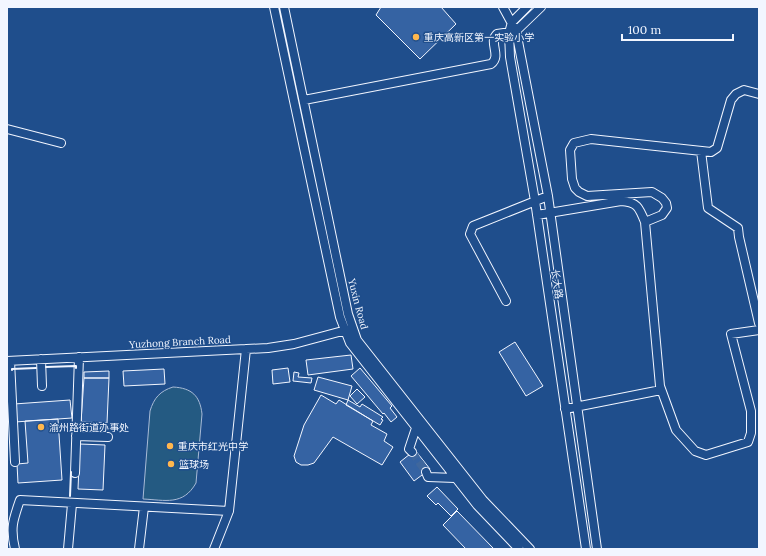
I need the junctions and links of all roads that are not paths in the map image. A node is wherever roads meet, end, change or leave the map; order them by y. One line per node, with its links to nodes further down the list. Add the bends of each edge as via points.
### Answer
1 (274, 7): 20 (street, Yuxin Road, via 340,317)
2 (284, 7): 9 (street, Yuxin Road)
3 (503, 7): 6 (street)
4 (527, 7): 6 (street)
5 (540, 7): 7 (street)
6 (512, 22): 7 (street)
7 (513, 32): 9 (street, via 495,36 496,58 491,64); 13 (street, 长大路); 14 (street, 长大路, via 510,57)
8 (759, 94): 12 (street, via 744,90 736,94 731,100 717,148 712,152)
9 (304, 100): 20 (street, Yuxin Road, via 348,314)
10 (7, 130): 11 (street)
11 (61, 143)
12 (701, 151): 17 (street, via 591,139 574,143 570,150 575,188 587,196 652,192 662,198 667,208 662,215); 19 (street, via 708,208 738,228)
13 (548, 196): 14 (street); 15 (street, 长大路)
14 (535, 201): 16 (street, 长大路); 18 (street, via 473,226 470,234)
15 (551, 213): 16 (street); 17 (street, via 620,201 630,202 640,208); 28 (street, 长大路)
16 (537, 215): 29 (street, 长大路)
17 (645, 222): 27 (street)
18 (506, 301)
19 (759, 323)
20 (348, 330): 22 (street, Yuzhong Branch Road, via 294,344); 30 (street, Yuxin Road, via 350,343); 47 (street, Yuxin Road, via 484,500)
21 (759, 330): 27 (street, via 731,334 751,410 751,433 748,442 706,455 695,451 676,430)
22 (246, 349): 23 (street, Yuzhong Branch Road); 40 (street)
23 (79, 357): 24 (street, Yuzhong Branch Road); 31 (street)
24 (41, 359): 25 (street, Yuzhong Branch Road); 26 (street)
25 (8, 361): 34 (street)
26 (42, 386)
27 (661, 390): 28 (street)
28 (578, 407): 29 (street); 48 (street, 长大路)
29 (565, 409): 41 (street, 长大路)
30 (416, 428): 33 (street, via 409,449); 37 (street, Yuxin Road)
31 (76, 436): 32 (street); 36 (street)
32 (108, 437)
33 (412, 452)
34 (15, 462)
35 (426, 472): 37 (street, via 428,477)
36 (74, 473)
37 (455, 478): 46 (street, Yuxin Road)
38 (72, 504): 39 (street); 42 (street, via 20,500 12,524); 43 (street)
39 (144, 507): 40 (street); 44 (street)
40 (229, 511): 45 (street)
41 (584, 547)
42 (15, 549)
43 (68, 549)
44 (139, 549)
45 (214, 549)
46 (519, 549)
47 (530, 549)
48 (597, 549)

